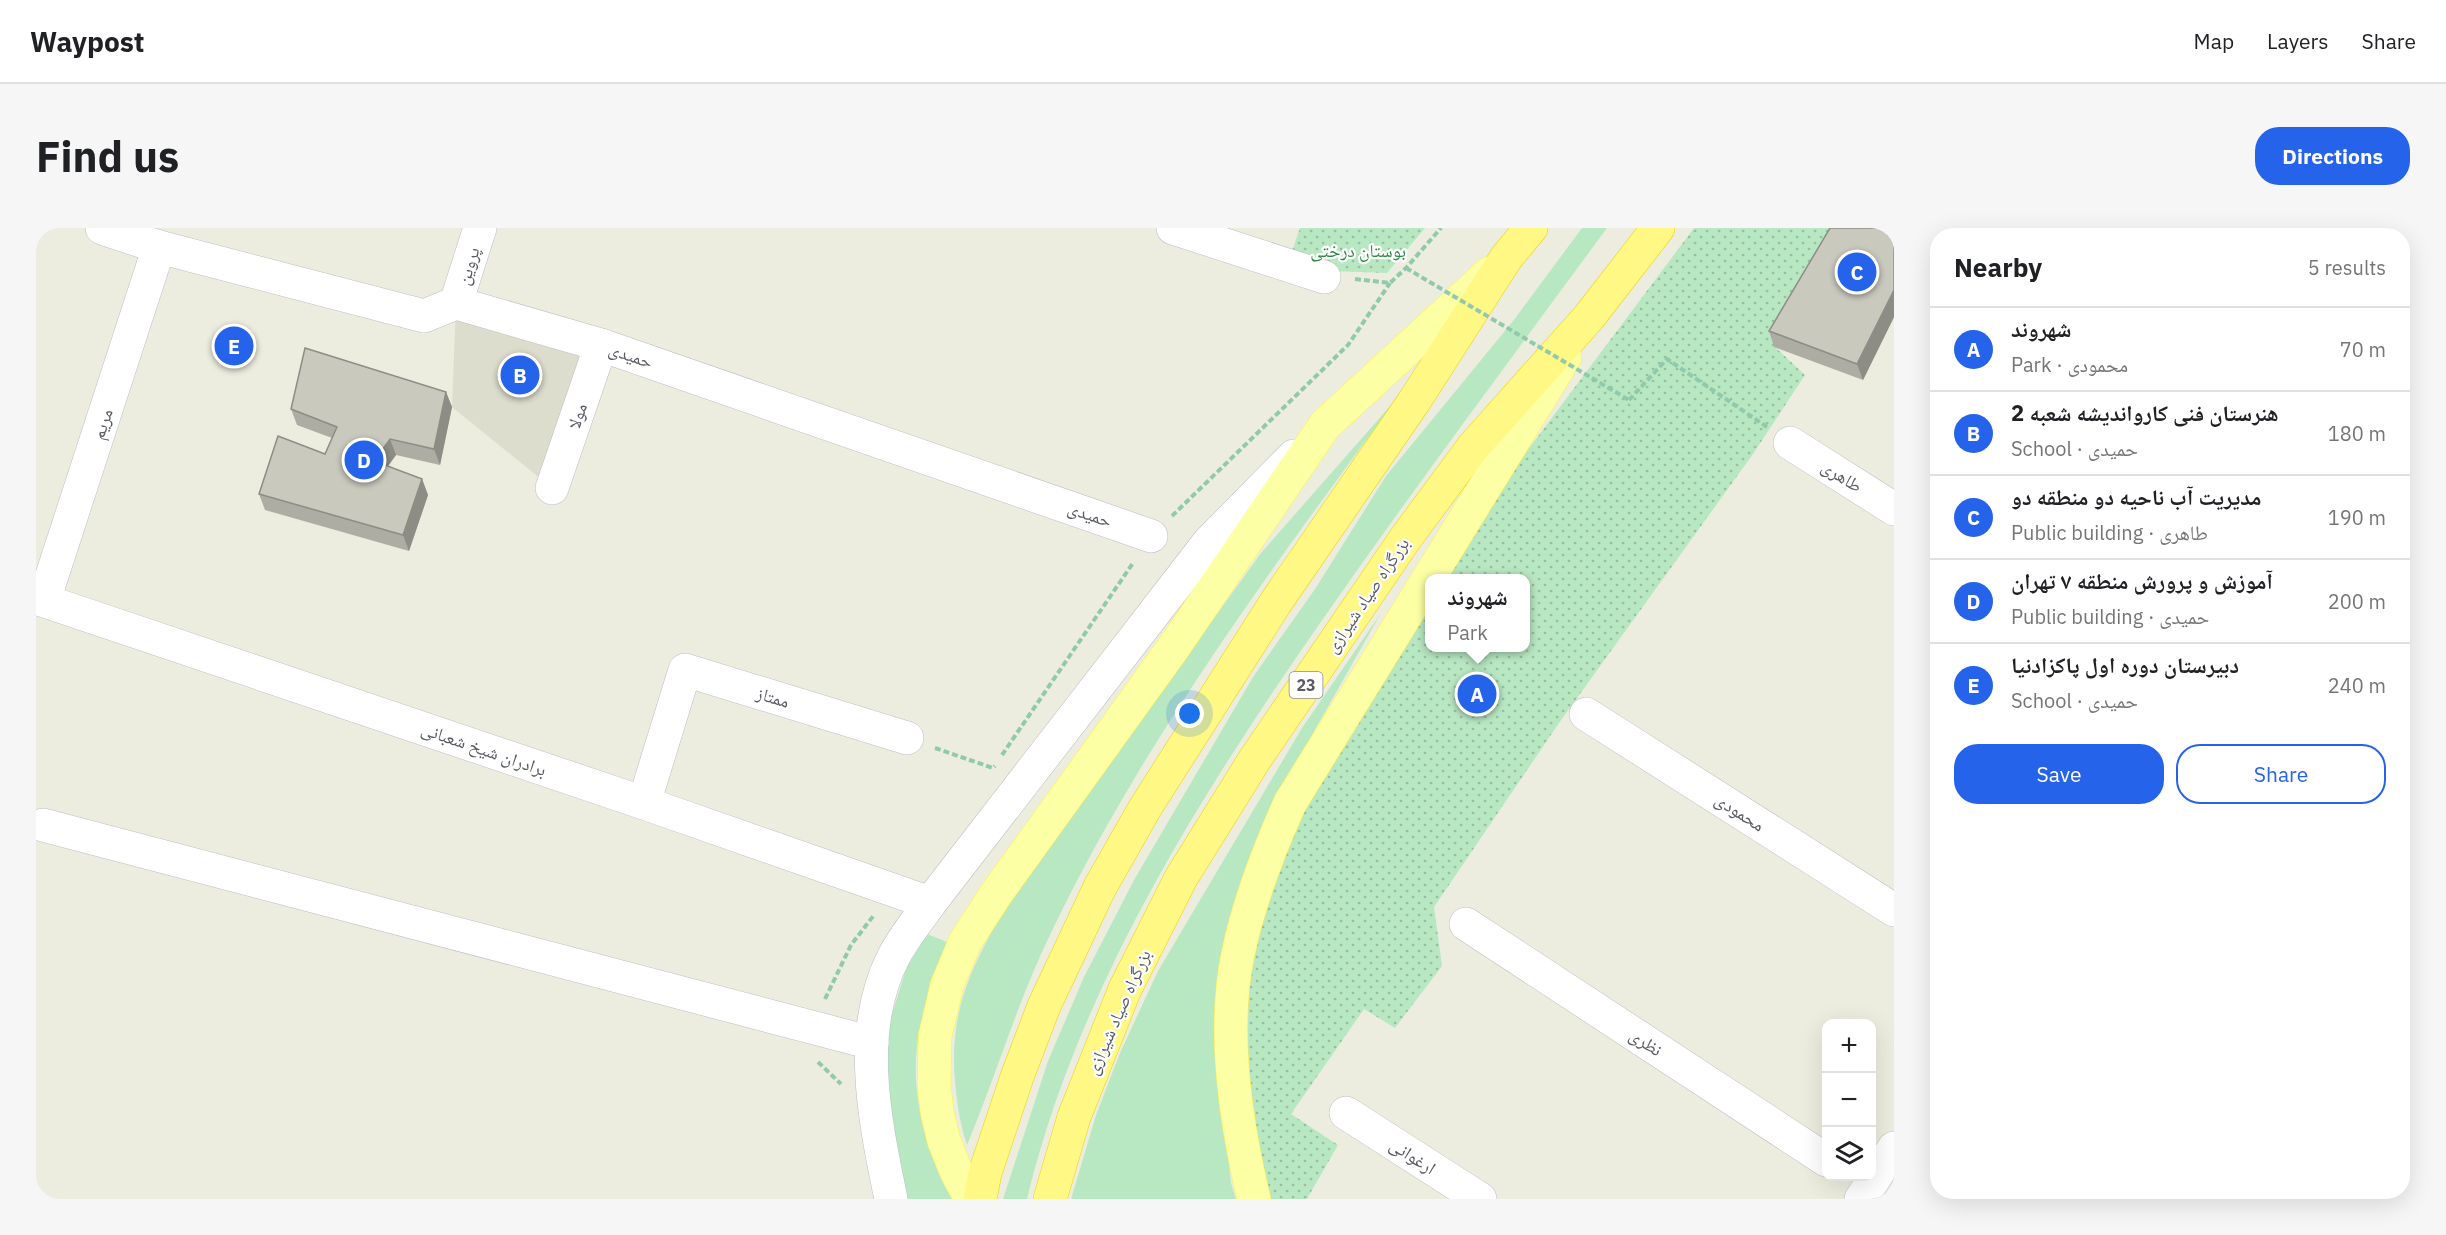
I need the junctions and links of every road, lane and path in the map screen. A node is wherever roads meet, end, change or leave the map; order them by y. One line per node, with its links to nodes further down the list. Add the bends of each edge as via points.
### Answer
1 (102, 228): 8 (street)
2 (480, 228): 12 (street, پروین)
3 (1173, 228): 11 (street)
4 (1441, 228): 10 (path)
5 (1522, 228): 9 (highway)
6 (1530, 228): 9 (highway)
7 (1658, 228): 13 (highway, بزرگراه صیاد شیرازی / 23)
8 (159, 247): 12 (street, via 424,316); 22 (street, مریم)
9 (1506, 258): 15 (main road); 38 (highway, via 1258,631 1145,808 1100,887 1057,976 1017,1077)
10 (1406, 268): 11 (path, via 1390,283); 16 (path, bridge, via 1629,400 1667,359)
11 (1324, 277)
12 (456, 303): 14 (street, حمیدی)
13 (1589, 317): 20 (main road); 39 (highway, بزرگراه صیاد شیرازی / 23, via 1473,447 1405,539 1256,759 1181,878 1108,1028 1074,1117)
14 (601, 345): 17 (street, مولا); 19 (street, حمیدی)
15 (1325, 425): 28 (street, via 1209,542); 37 (main road, via 965,942 946,985 935,1036 934,1084 944,1140)
16 (1790, 443): 18 (street, طاهری)
17 (552, 488)
18 (1894, 508)
19 (1151, 536)
20 (1431, 574)
21 (1425, 584): 40 (main road, via 1290,803 1250,904 1237,956 1232,1010 1236,1096)
22 (40, 599): 26 (street, برادران شیخ شعبانی)
23 (1586, 714): 29 (street, محمودی)
24 (907, 738): 25 (path); 26 (street, ممتاز, via 685,670)
25 (993, 768)
26 (644, 803): 28 (street, برادران شیخ شعبانی)
27 (43, 825): 31 (street)
28 (930, 903): 31 (street, via 894,956 879,995)
29 (1894, 910)
30 (1466, 924): 34 (street, نظری)
31 (872, 1043): 36 (street, via 875,1119)
32 (1346, 1113): 41 (street, ارغوانی)
33 (1894, 1148): 35 (street)
34 (1822, 1157)
35 (1860, 1188)
36 (891, 1199)
37 (971, 1199)
38 (980, 1199)
39 (1050, 1199)
40 (1254, 1199)
41 (1480, 1199)

